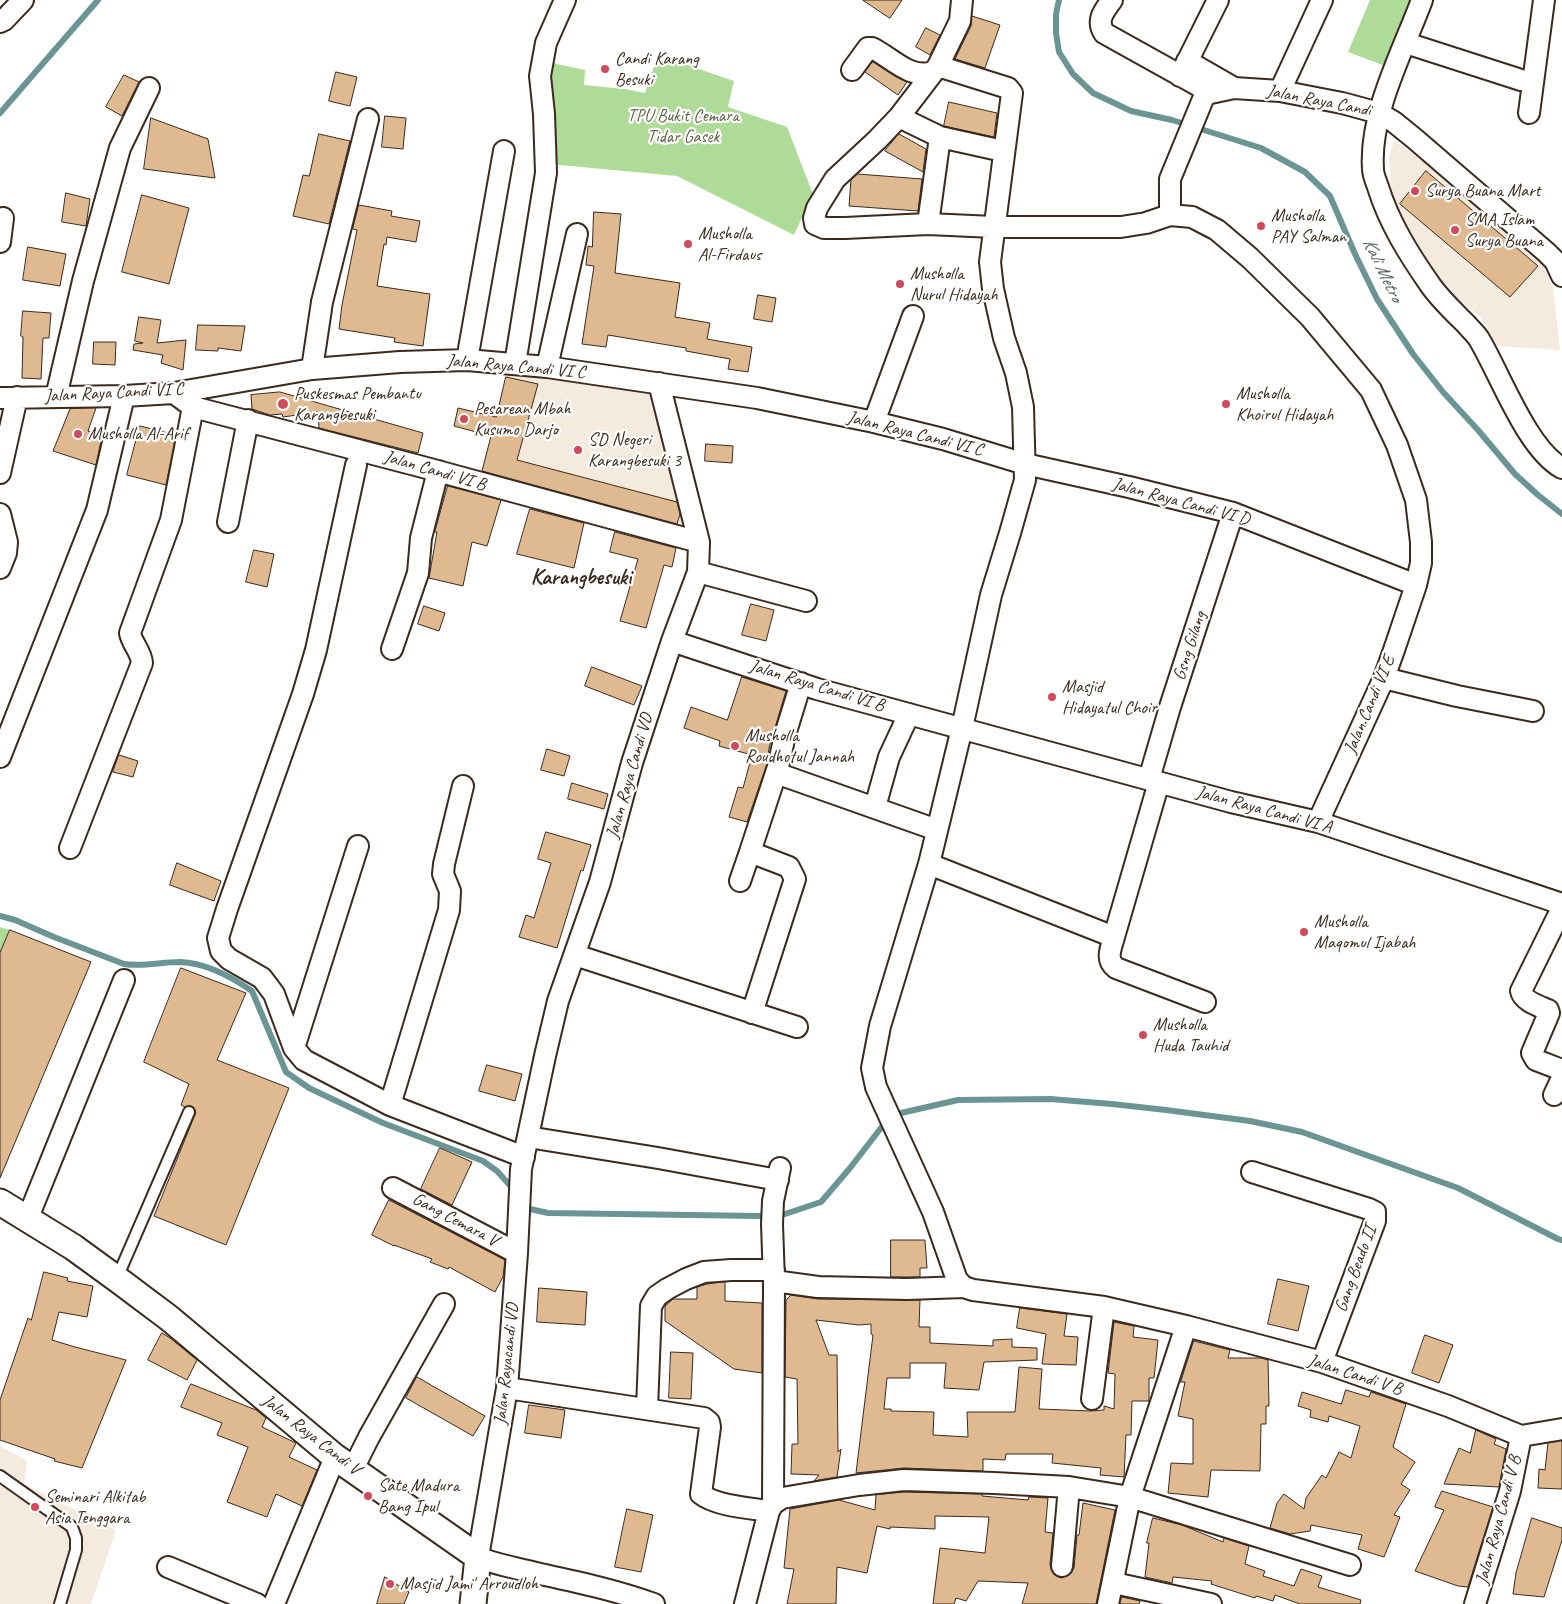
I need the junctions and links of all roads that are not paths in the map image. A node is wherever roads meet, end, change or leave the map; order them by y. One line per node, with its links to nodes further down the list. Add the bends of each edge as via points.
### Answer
1 (23, 0): 9 (street)
2 (565, 0): 35 (street, via 546,43 540,76 546,172)
3 (1112, 0): 11 (street, via 1100,18 1104,33)
4 (1218, 0): 11 (street)
5 (1322, 0): 17 (street)
6 (1422, 0): 10 (street)
7 (1544, 0): 20 (street)
8 (956, 2): 12 (street, via 960,21)
9 (0, 22)
10 (1406, 43): 14 (street); 19 (street)
11 (1184, 68): 16 (street); 18 (street)
12 (936, 69): 13 (street, via 921,74 910,71 868,48); 21 (street); 25 (street, via 986,80 1011,91)
13 (852, 70)
14 (1521, 80)
15 (148, 88): 42 (street, via 120,148 83,281)
16 (1234, 88): 17 (street, Jalan Raya Candi); 18 (street, Jalan Raya Candi)
17 (1280, 91): 19 (street, Jalan Raya Candi, via 1342,102)
18 (1206, 96): 26 (street, via 1170,179)
19 (1379, 113): 32 (street, Jalan Raya Candi, via 1414,138 1546,252); 48 (street, via 1373,140 1373,170 1383,202 1411,258 1433,289 1479,338 1531,435 1540,449)
20 (1529, 113)
21 (899, 117): 23 (street); 28 (street, via 835,179 817,208 815,224 824,228 845,228)
22 (368, 119): 37 (street, via 322,302)
23 (940, 137): 25 (street); 28 (street)
24 (504, 151): 34 (street)
25 (1004, 151): 29 (street)
26 (1170, 215): 29 (street, via 1121,227); 57 (street, Jalan.Candi VI E, via 1192,217 1216,230 1250,258 1310,317 1371,390 1397,445 1416,500 1421,542)
27 (2, 218): 31 (street)
28 (928, 224): 29 (street)
29 (994, 227): 46 (street, via 990,262 993,289 1023,408)
30 (577, 234): 36 (street)
31 (0, 242)
32 (1562, 276)
33 (913, 316): 45 (street)
34 (467, 360): 35 (street, Jalan Raya Candi VI C); 37 (street, Jalan Raya Candi VI C)
35 (515, 364): 36 (street, Jalan Raya Candi VI C)
36 (547, 367): 38 (street, Jalan Raya Candi VI C)
37 (312, 369): 39 (street, Jalan Raya Candi VI C)
38 (659, 383): 45 (street, Jalan Raya Candi VI C, via 757,398); 54 (street, Jalan Raya Candi VD)
39 (174, 393): 40 (street, Jalan Raya Candi VI C); 43 (street, Jalan Candi VI B)
40 (124, 396): 42 (street, Jalan Raya Candi VI C); 66 (street, via 97,510)
41 (9, 397): 42 (street, Jalan Raya Candi VI C); 50 (street)
42 (56, 397)
43 (193, 407): 44 (street, Jalan Candi VI B); 74 (street, via 171,520 130,633 142,655 142,663)
44 (248, 420): 49 (street, Jalan Candi VI B); 52 (street)
45 (874, 422): 46 (street, Jalan Raya Candi VI C)
46 (1025, 464): 51 (street, Jalan Raya Candi VI D); 65 (street, via 1025,480 991,595)
47 (356, 465): 86 (street, via 316,650 218,938 221,951 262,978 274,994)
48 (1562, 468)
49 (438, 471): 54 (street, Jalan Candi VI B); 60 (street, via 421,538 418,573)
50 (0, 473)
51 (1233, 513): 57 (street, Jalan Raya Candi VI D); 68 (street, Gsng Gilang, via 1170,707)
52 (228, 522)
53 (1, 526): 55 (street, via 7,542)
54 (699, 542): 56 (street, Jalan Raya Candi VD)
55 (0, 568)
56 (698, 572): 58 (street); 59 (street, Jalan Raya Candi VD)
57 (1416, 585): 61 (street, Jalan.Candi VI E)
58 (806, 601)
59 (672, 641): 62 (street, Jalan Raya Candi VI B); 81 (street, Jalan Raya Candi VD)
60 (392, 650)
61 (1384, 678): 63 (street); 71 (street, Jalan.Candi VI E)
62 (801, 683): 64 (street, Jalan Raya Candi VI B); 67 (street)
63 (1533, 711)
64 (909, 714): 65 (street, Jalan Raya Candi VI B); 70 (street, via 889,757)
65 (962, 728): 68 (street, Jalan Raya Candi VI A); 72 (street)
66 (0, 757)
67 (776, 773): 70 (street); 75 (street)
68 (1154, 780): 71 (street, Jalan Raya Candi VI A); 80 (street, Gsng Gilang)
69 (463, 786): 88 (street, via 444,864 443,874 450,892 449,910)
70 (875, 807): 72 (street)
71 (1318, 822): 78 (street, Jalan Raya Candi VI A)
72 (937, 830): 76 (street)
73 (358, 846): 86 (street)
74 (70, 848)
75 (750, 852): 77 (street); 84 (street, via 789,866 795,879)
76 (929, 864): 80 (street); 99 (street, via 880,1026 872,1068 876,1087 933,1212 957,1280)
77 (740, 881)
78 (1562, 904)
79 (1562, 908): 87 (street, via 1521,991 1525,998 1549,1013 1533,1057)
80 (1114, 937): 83 (street, Gsng Gilang, via 1110,964)
81 (575, 955): 84 (street); 90 (street, Jalan Raya Candi VD, via 558,1001)
82 (124, 980): 95 (street)
83 (1206, 1002)
84 (752, 1013): 85 (street)
85 (797, 1027)
86 (294, 1048): 88 (street, via 304,1060 319,1069)
87 (1562, 1070)
88 (390, 1105): 91 (street)
89 (189, 1112): 98 (lane)
90 (528, 1137): 91 (street, Jalan Raya Candi VD); 97 (street, via 779,1174 773,1201)
91 (522, 1163): 96 (street, Jalan Rayacandi VD)
92 (1252, 1172): 103 (street, Gang Beado II, via 1375,1212 1375,1221)
93 (393, 1188): 96 (street, Gang Cemara V)
94 (0, 1202): 95 (street, Jalan Raya Candi V)
95 (27, 1220): 98 (street, Jalan Raya Candi V)
96 (517, 1253): 104 (street, Jalan Rayacandi VD)
97 (774, 1276): 99 (street, Jalan Candi V B, via 818,1287); 106 (street, Jalan Candi V B, via 731,1270 704,1272 686,1278 657,1296 652,1306); 113 (street)
98 (117, 1278): 109 (street, Jalan Raya Candi V)
99 (964, 1287): 101 (street, Jalan Candi V B)
100 (444, 1304): 109 (street, via 369,1437)
101 (1104, 1307): 102 (street, Jalan Candi V B); 105 (street)
102 (1186, 1326): 103 (street, Jalan Candi V B); 112 (street)
103 (1322, 1362): 108 (street, Jalan Candi V B, via 1448,1406)
104 (507, 1388): 106 (street); 114 (street, Jalan Rayacandi VD)
105 (1092, 1399)
106 (647, 1409): 113 (street, via 704,1418 708,1422 702,1494 729,1505)
107 (1562, 1429): 108 (street)
108 (1521, 1436): 127 (street, Jalan Raya Candi V B, via 1510,1491)
109 (344, 1463): 114 (street, Jalan Raya Candi V); 122 (street)
110 (0, 1476): 120 (lane, via 72,1527 76,1550)
111 (1069, 1487): 112 (street); 113 (street, via 904,1480 782,1498); 116 (street)
112 (1130, 1497): 115 (street); 118 (street)
113 (771, 1507): 124 (street)
114 (478, 1557): 119 (street, Jalan Raya Candi V, via 494,1564 582,1583); 123 (street)
115 (1350, 1565)
116 (1062, 1566)
117 (168, 1567): 121 (street)
118 (1114, 1583): 125 (street); 126 (street)
119 (644, 1602)
120 (60, 1604)
121 (257, 1604)
122 (274, 1604)
123 (473, 1604)
124 (745, 1604)
125 (1108, 1604)
126 (1211, 1604)
127 (1475, 1604)

